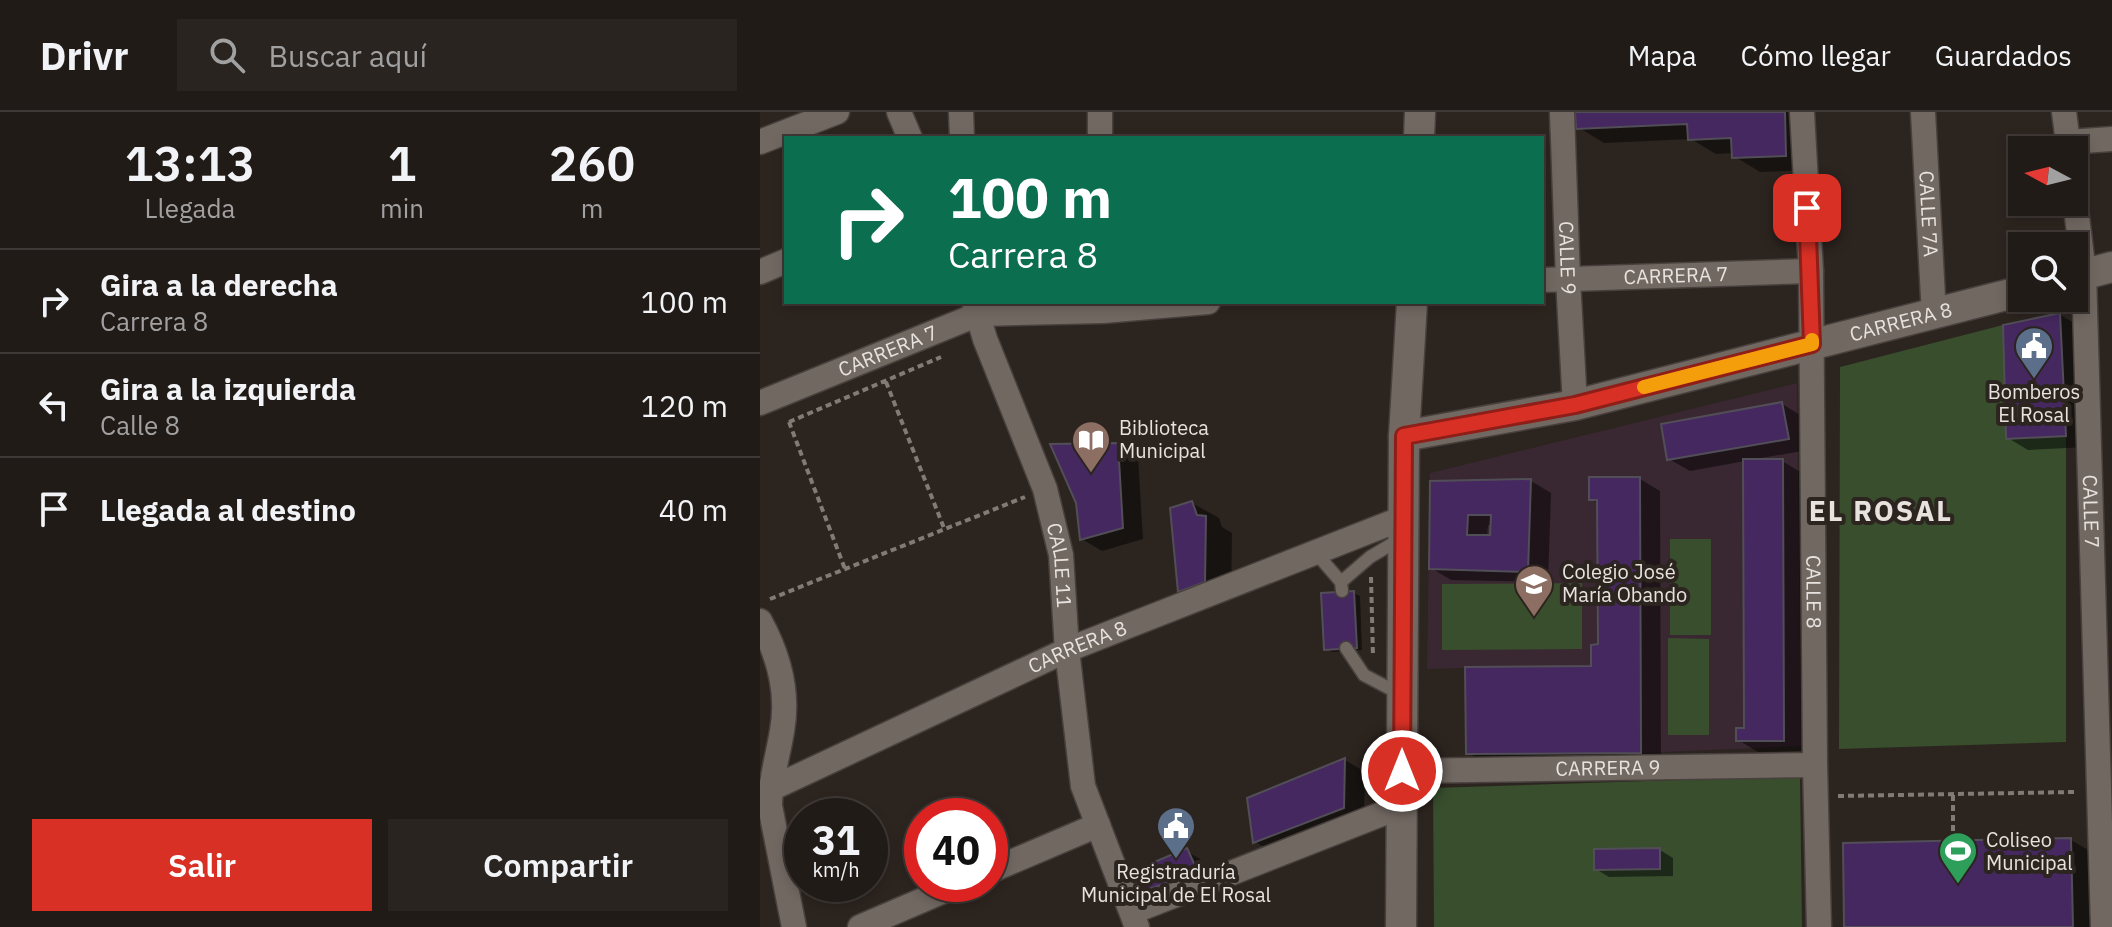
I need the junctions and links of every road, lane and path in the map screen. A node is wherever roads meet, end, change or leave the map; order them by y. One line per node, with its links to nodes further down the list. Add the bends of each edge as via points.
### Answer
1 (837, 112): 16 (street)
2 (899, 112): 10 (street)
3 (961, 112): 11 (street)
4 (1100, 112): 12 (street)
5 (1420, 112): 13 (street)
6 (1562, 112): 23 (street, CALLE 9)
7 (1802, 112): 20 (street, CALLE 8)
8 (1923, 112): 30 (street, CALLE 7A)
9 (2064, 112): 14 (street)
10 (909, 136)
11 (962, 136)
12 (1100, 136)
13 (1419, 136)
14 (2067, 136)
15 (2112, 139): 17 (street)
16 (760, 142)
17 (2088, 143)
18 (2079, 216): 22 (street, CALLE 7)
19 (784, 262): 21 (street)
20 (1811, 271): 23 (street, CARRERA 7); 31 (street, CALLE 8)
21 (760, 272)
22 (2090, 273): 38 (street, CALLE 7)
23 (1568, 279): 24 (street, CARRERA 7); 35 (street, CALLE 9)
24 (1544, 280)
25 (2008, 295): 30 (street, CARRERA 8)
26 (1166, 304): 28 (street, CARRERA 7)
27 (1412, 304): 37 (street)
28 (1103, 307): 29 (street, CARRERA 7)
29 (976, 308): 34 (street, CARRERA 7); 39 (street, CALLE 11)
30 (1934, 316): 31 (street, CARRERA 8)
31 (1812, 344): 35 (street, CARRERA 8); 51 (street, CALLE 8)
32 (942, 357): 33 (path)
33 (886, 381): 36 (path); 40 (path)
34 (769, 399): 36 (path)
35 (1575, 405): 37 (street, CARRERA 8)
36 (789, 422): 44 (path)
37 (1404, 436): 41 (street)
38 (2101, 444): 67 (street, CALLE 7)
39 (1045, 489): 40 (path); 48 (street, CALLE 11, via 1061,555)
40 (944, 528): 44 (path)
41 (1403, 528): 42 (street, CARRERA 8); 43 (lane); 50 (street)
42 (1316, 553): 43 (lane, via 1341,586); 48 (street, CARRERA 8)
43 (1370, 557): 49 (path)
44 (845, 569): 45 (path)
45 (760, 603)
46 (760, 621): 53 (street, via 775,647 782,679 783,727)
47 (1346, 648): 49 (lane, via 1364,675)
48 (1067, 650): 53 (street, CARRERA 8); 58 (street, CALLE 11, via 1083,786)
49 (1374, 680): 50 (lane)
50 (1403, 695): 52 (street)
51 (1815, 765): 52 (street, CARRERA 9); 66 (street, CALLE 8)
52 (1402, 771): 57 (street)
53 (765, 792): 63 (street)
54 (2075, 792): 55 (path)
55 (1953, 794): 56 (path); 59 (path)
56 (1835, 796)
57 (1402, 806): 62 (street); 65 (street)
58 (1098, 825): 60 (street); 62 (street, CALLE 11)
59 (1953, 841)
60 (1008, 863)
61 (918, 902): 64 (street)
62 (1135, 919)
63 (794, 927)
64 (860, 927)
65 (1401, 927)
66 (1819, 927)
67 (2103, 927)

